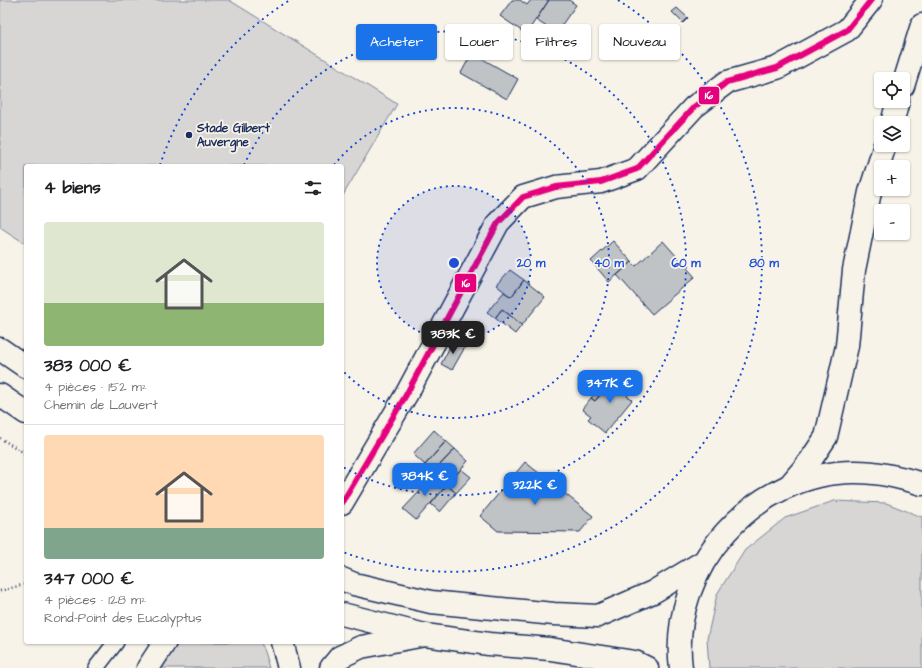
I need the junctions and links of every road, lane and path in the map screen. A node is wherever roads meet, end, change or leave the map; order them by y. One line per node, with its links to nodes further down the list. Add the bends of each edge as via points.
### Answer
1 (871, 0): 13 (main road, via 847,30 777,68 727,82 694,107 637,169 601,182 556,186 523,197 498,223 406,395)
2 (922, 25): 3 (main road)
3 (907, 72)
4 (883, 152): 12 (main road, via 870,192 854,270 847,346 826,437)
5 (0, 349): 6 (main road)
6 (24, 366)
7 (0, 395): 8 (main road)
8 (24, 412)
9 (0, 438): 10 (path)
10 (24, 453)
11 (922, 484): 12 (main road, via 890,475 856,472 821,476)
12 (789, 486): 14 (main road, via 763,499 740,517 720,538)
13 (344, 500)
14 (703, 562): 15 (main road, via 653,592 598,616 431,602); 28 (main road, via 690,592 682,625)
15 (344, 580)
16 (24, 585): 17 (path)
17 (0, 591)
18 (344, 615): 19 (main road)
19 (425, 635): 26 (main road, via 361,647 340,657); 27 (main road, via 550,649 634,662)
20 (114, 644): 23 (lane)
21 (164, 644): 24 (main road)
22 (283, 644): 25 (main road)
23 (96, 668)
24 (148, 668)
25 (289, 668)
26 (331, 668)
27 (647, 668)
28 (681, 668)

